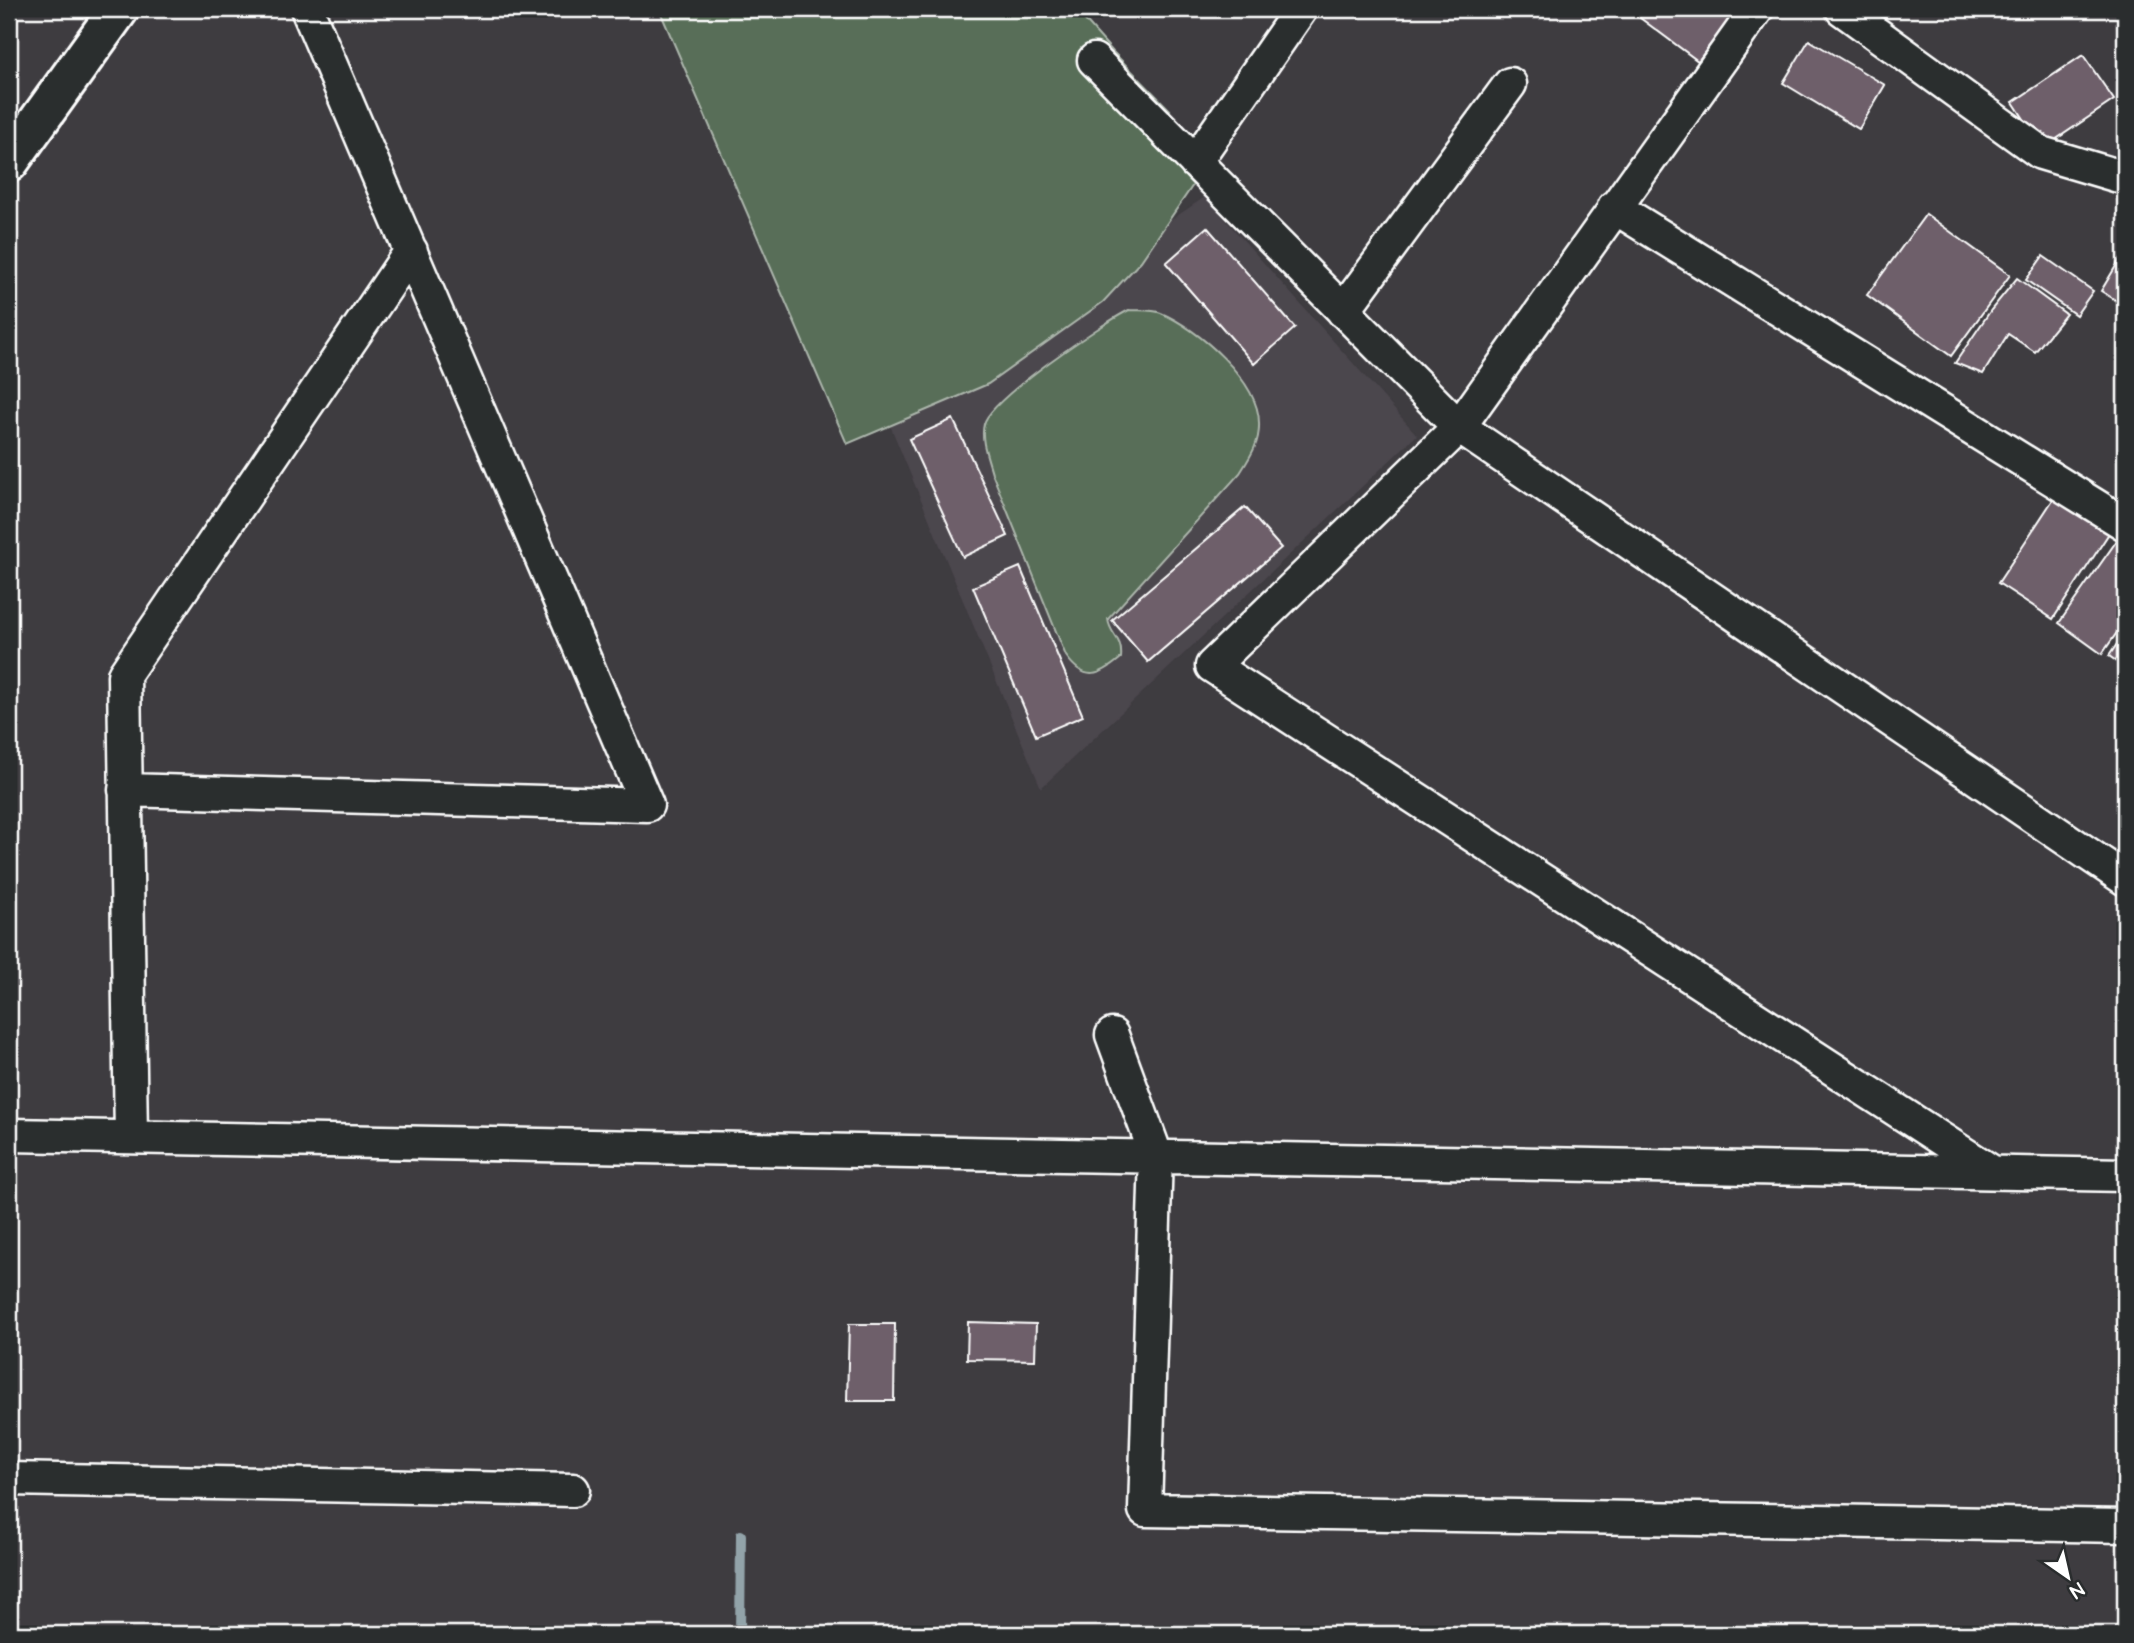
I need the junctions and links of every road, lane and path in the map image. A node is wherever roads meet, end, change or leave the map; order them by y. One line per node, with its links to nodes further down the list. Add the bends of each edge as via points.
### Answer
1 (120, 9): 8 (street)
2 (307, 9): 12 (street)
3 (1301, 9): 9 (street)
4 (1757, 9): 11 (street)
5 (1842, 9): 10 (street, via 2041,153)
6 (1094, 60): 9 (street)
7 (1510, 84): 13 (street)
8 (9, 162)
9 (1195, 162): 13 (street)
10 (2125, 178)
11 (1614, 207): 14 (street); 15 (street)
12 (411, 251): 16 (street, via 124,675); 16 (street, via 647,805)
13 (1343, 311): 14 (street)
14 (1459, 427): 17 (street); 22 (street, via 1212,666)
15 (2125, 524)
16 (125, 790): 20 (street)
17 (2125, 879)
18 (1112, 1035): 21 (street)
19 (9, 1135): 20 (street)
20 (131, 1136): 21 (street)
21 (1156, 1155): 22 (street); 26 (street, via 1145,1510)
22 (1992, 1172): 23 (street)
23 (2125, 1175)
24 (9, 1479): 25 (street)
25 (573, 1490)
26 (2125, 1526)

